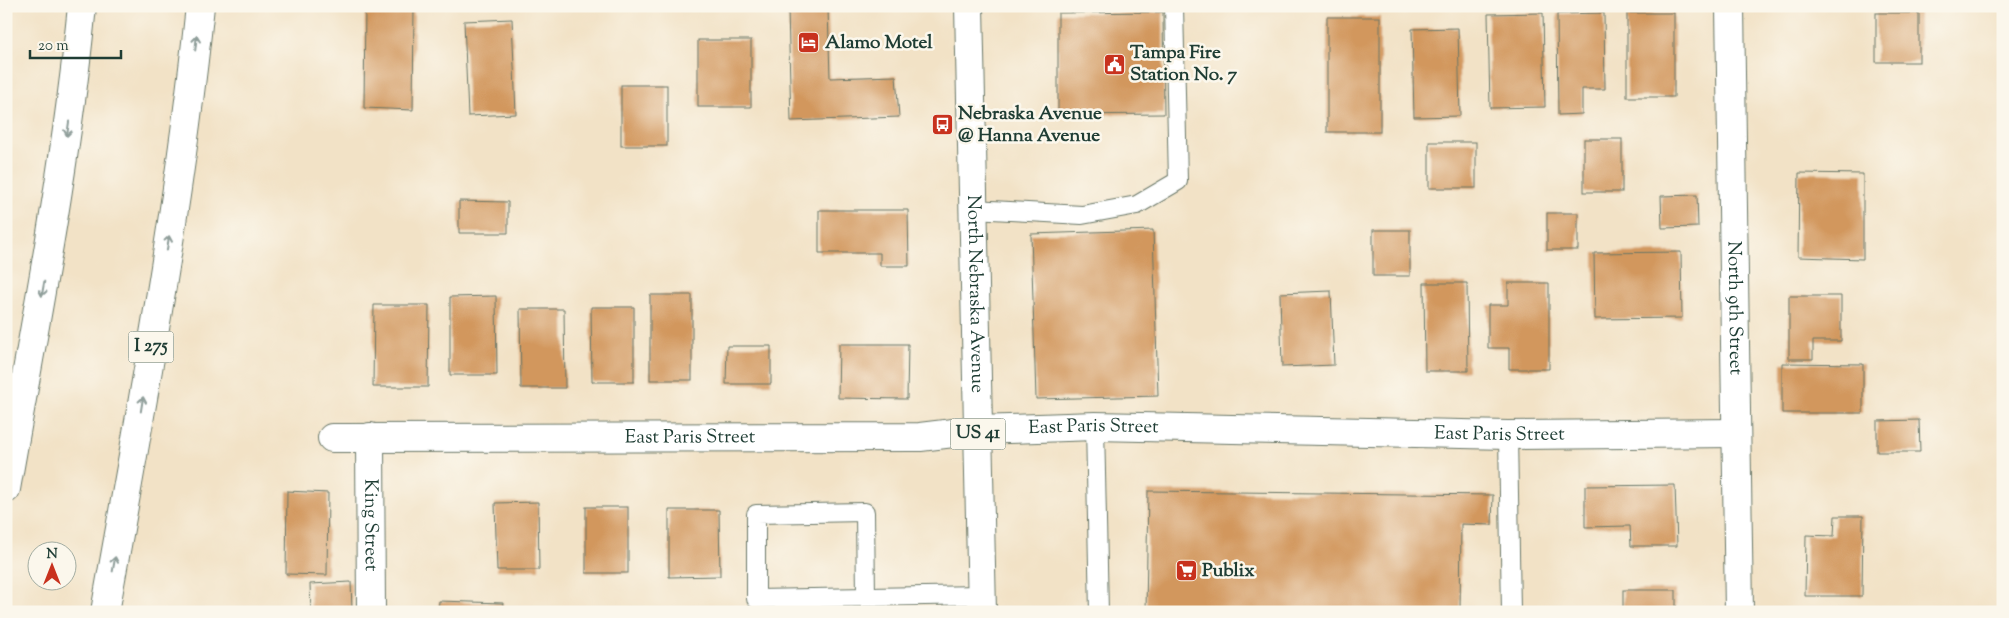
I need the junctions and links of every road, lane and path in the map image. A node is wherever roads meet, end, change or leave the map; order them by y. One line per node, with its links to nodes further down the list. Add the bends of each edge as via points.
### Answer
1 (82, 6): 13 (main road, one-way to 13, via 56,216)
2 (200, 6): 16 (main road, I 275, one-way to 2, via 138,433 192,80)
3 (969, 6): 6 (main road, North Nebraska Avenue / US 41)
4 (1174, 6): 6 (lane, via 1178,181 1136,205 1082,215)
5 (1730, 6): 9 (main road, North 9th Street)
6 (973, 209): 8 (main road, North Nebraska Avenue / US 41)
7 (1095, 426): 8 (main road, East Paris Street); 10 (main road, East Paris Street); 18 (lane)
8 (978, 430): 11 (main road, East Paris Street, via 920,437); 15 (main road, North Nebraska Avenue / US 41)
9 (1736, 433): 10 (main road, East Paris Street); 20 (main road, North 9th Street)
10 (1508, 435): 19 (lane)
11 (370, 437): 12 (main road, East Paris Street); 17 (main road, King Street)
12 (332, 438)
13 (6, 489)
14 (866, 597): 14 (lane, via 756,599 756,514 865,512); 15 (lane)
15 (982, 603)
16 (105, 612)
17 (371, 612)
18 (1099, 612)
19 (1511, 612)
20 (1739, 612)

